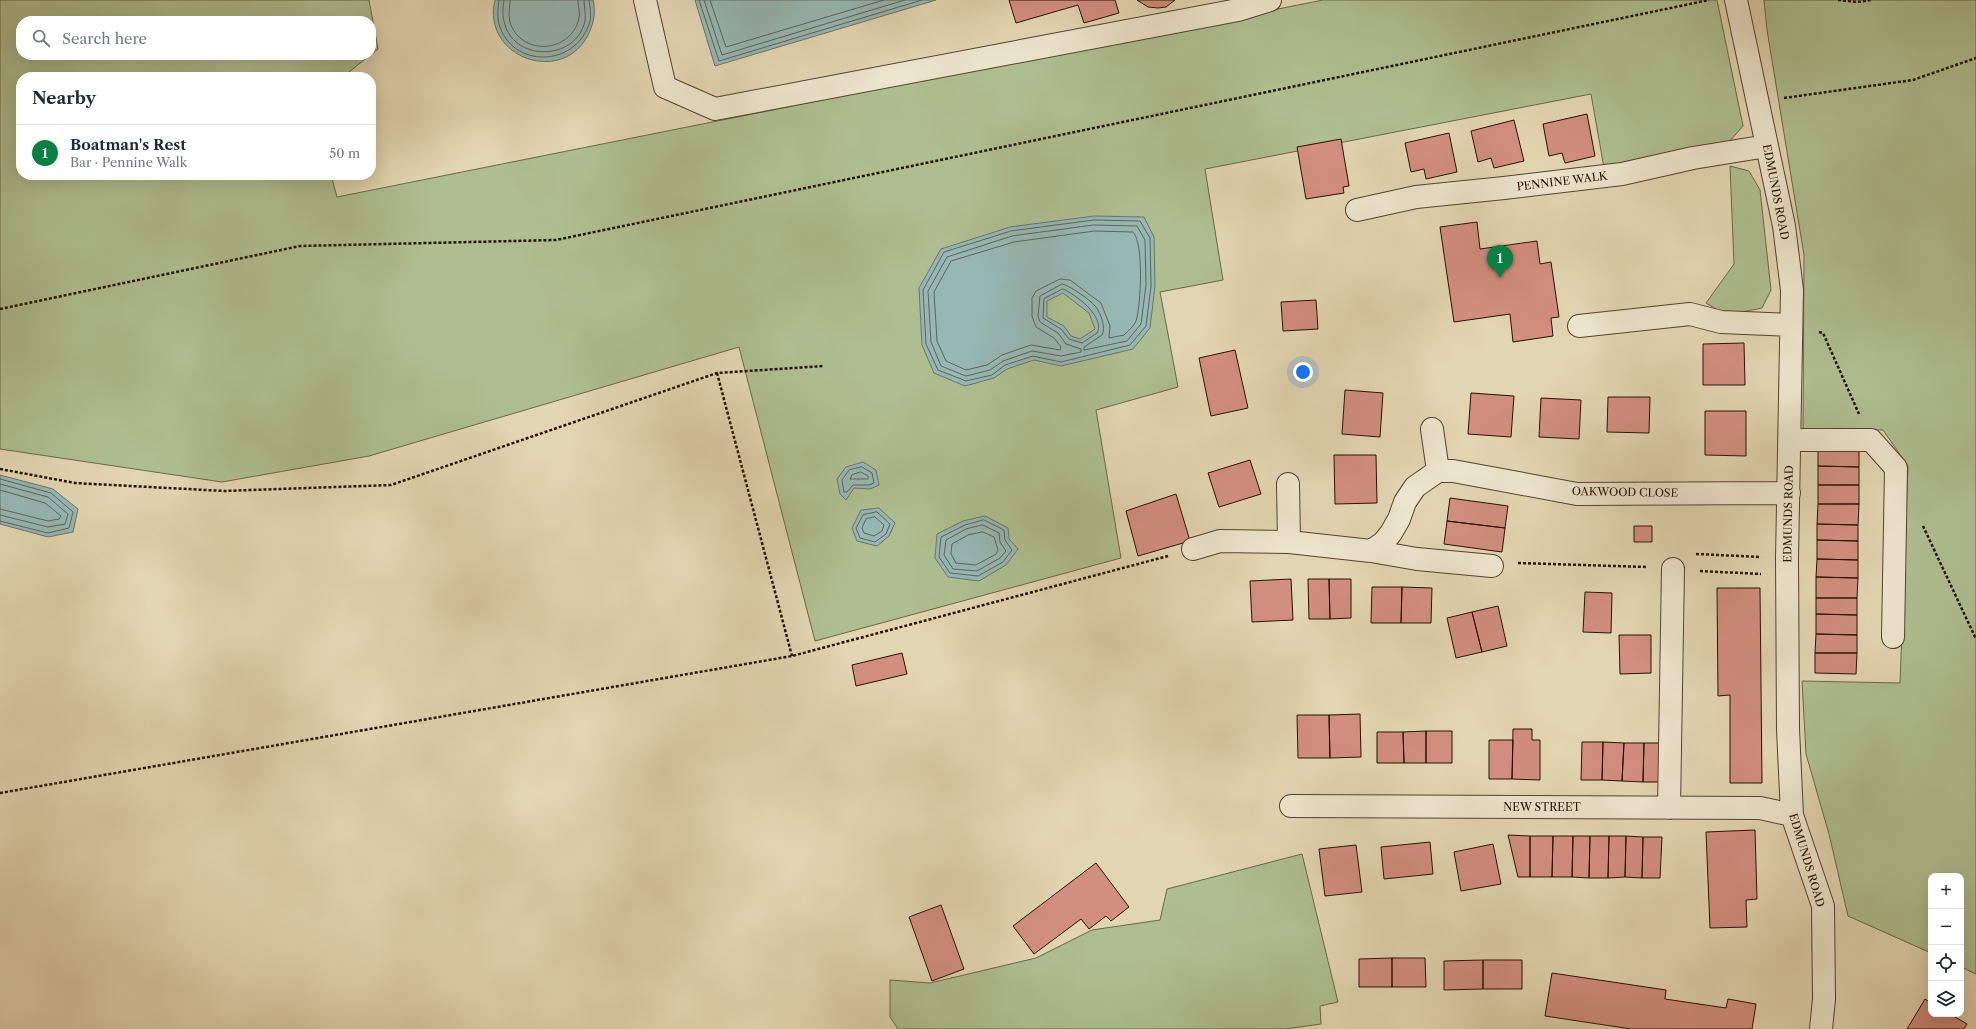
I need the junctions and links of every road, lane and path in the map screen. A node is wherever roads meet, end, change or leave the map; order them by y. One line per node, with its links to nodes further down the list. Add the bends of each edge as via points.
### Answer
1 (646, 0): 2 (street, via 665,87 715,109 1238,10)
2 (1270, 0)
3 (1709, 0): 11 (path, via 556,240 300,246)
4 (1736, 0): 8 (street, EDMUNDS ROAD)
5 (1838, 0): 6 (path)
6 (1871, 0)
7 (1976, 58): 8 (path, via 1913,80)
8 (1757, 101): 9 (street, EDMUNDS ROAD)
9 (1767, 146): 10 (street, PENNINE WALK, via 1693,158 1622,174 1416,197); 12 (street, EDMUNDS ROAD, via 1784,226 1792,290)
10 (1357, 210)
11 (0, 310)
12 (1791, 325): 13 (street, via 1721,322 1690,314); 17 (street, EDMUNDS ROAD); 18 (path, via 1823,334)
13 (1579, 326)
14 (824, 366): 15 (path)
15 (717, 373): 19 (path, via 391,485 224,491 75,483); 34 (path)
16 (1432, 429): 20 (street)
17 (1790, 440): 18 (street); 22 (street, EDMUNDS ROAD)
18 (1871, 440): 32 (street, via 1896,468)
19 (0, 468)
20 (1438, 471): 22 (street, OAKWOOD CLOSE, via 1453,471 1577,494); 26 (street, via 1415,487 1404,502 1399,520 1391,534)
21 (1288, 484): 24 (street)
22 (1789, 493): 29 (street, EDMUNDS ROAD)
23 (1923, 525): 33 (path)
24 (1289, 542): 25 (street, via 1220,541); 26 (street)
25 (1193, 549): 34 (path)
26 (1371, 551): 28 (street, via 1417,559)
27 (1688, 553): 29 (path)
28 (1492, 566): 30 (path, via 1504,563)
29 (1787, 567): 31 (path); 38 (street, EDMUNDS ROAD, via 1788,728)
30 (1649, 568)
31 (1673, 569): 37 (street)
32 (1893, 637)
33 (1976, 640)
34 (792, 656): 35 (path)
35 (0, 794)
36 (1291, 806): 37 (street, NEW STREET)
37 (1669, 808): 38 (street, NEW STREET, via 1760,808)
38 (1792, 815): 39 (street, EDMUNDS ROAD, via 1823,906 1824,999)
39 (1821, 1029)

